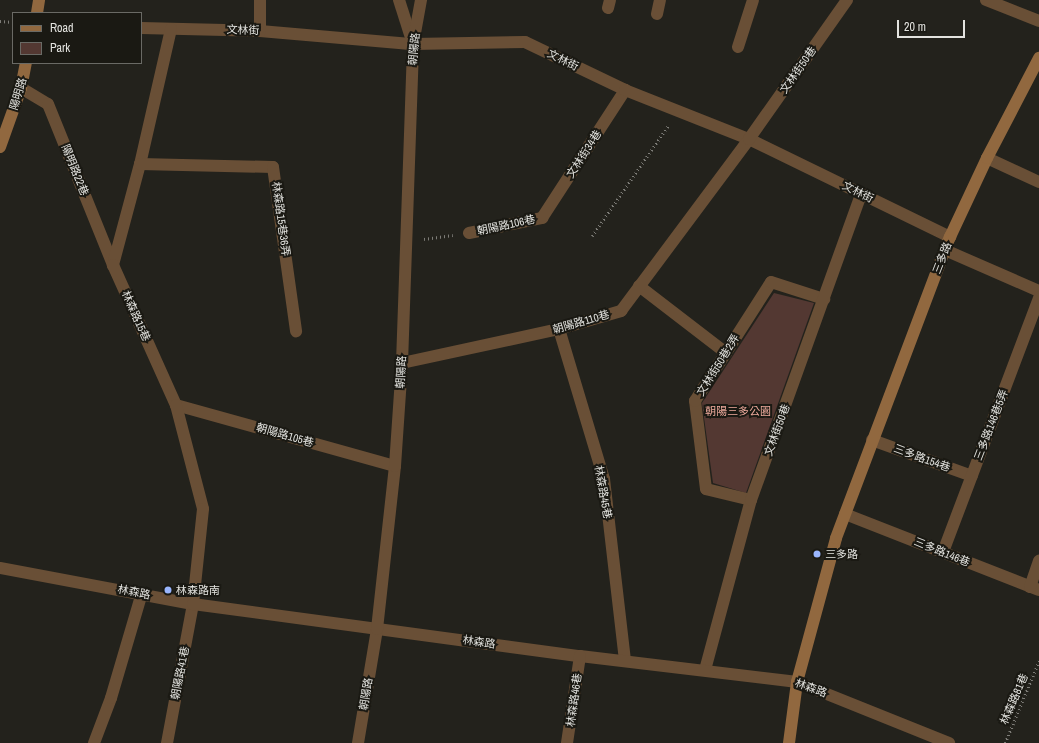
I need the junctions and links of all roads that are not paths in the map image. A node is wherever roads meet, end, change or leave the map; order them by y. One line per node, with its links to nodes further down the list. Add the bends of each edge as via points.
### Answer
1 (39, 0): 9 (street)
2 (260, 0): 14 (street)
3 (399, 0): 15 (street)
4 (421, 0): 15 (street, 朝陽路)
5 (660, 0): 10 (street)
6 (753, 0): 16 (street)
7 (847, 0): 21 (street, 文林街50巷)
8 (986, 0): 11 (street)
9 (37, 12)
10 (657, 14)
11 (1039, 21)
12 (142, 28): 13 (street, 文林街)
13 (171, 29): 14 (street, 文林街); 24 (street)
14 (260, 31): 15 (street, 文林街)
15 (413, 44): 20 (street, 文林街, via 525,42); 39 (street, 朝陽路)
16 (738, 47)
17 (1039, 58): 23 (street, 三多路)
18 (26, 64): 19 (street, 陽明路)
19 (21, 88): 22 (street, 陽明路); 31 (street, 陽明路22巷, via 48,104)
20 (625, 90): 21 (street, 文林街); 27 (street, 文林街34巷)
21 (748, 139): 26 (street, 文林街); 32 (street, 朝陽路110巷)
22 (0, 147)
23 (987, 158): 25 (street); 29 (street, 三多路)
24 (140, 164): 31 (street); 37 (street, 林森路15巷36弄, via 273,167)
25 (1039, 182)
26 (861, 194): 29 (street, 文林街); 35 (street, 文林街50巷)
27 (542, 218): 28 (street, 朝陽路106巷)
28 (469, 233)
29 (950, 237): 30 (street, 三多路)
30 (946, 250): 33 (street); 41 (street, 三多路)
31 (113, 264): 40 (street, 林森路15巷)
32 (639, 286): 36 (street, 朝陽路110巷, via 620,311); 38 (street)
33 (1039, 291)
34 (1039, 298): 43 (street, 三多路146巷5弄)
35 (824, 299): 38 (street, 文林街50巷2弄, via 772,282); 44 (street, 文林街50巷)
36 (559, 329): 39 (street, 朝陽路110巷); 54 (street, 林森路45巷, via 604,479)
37 (296, 331)
38 (726, 353): 44 (street, 文林街50巷2弄, via 695,401 706,489)
39 (402, 362): 42 (street, 朝陽路)
40 (176, 405): 42 (street, 朝陽路105巷); 51 (street, 林森路15巷, via 203,509)
41 (872, 440): 43 (street, 三多路154巷); 45 (street, 三多路)
42 (395, 466): 52 (street, 朝陽路)
43 (972, 476): 46 (street, 三多路146巷5弄)
44 (751, 500): 55 (street, 文林街50巷)
45 (845, 514): 46 (street, 三多路146巷); 56 (street, 三多路)
46 (943, 552): 49 (street, 三多路146巷)
47 (1039, 561): 49 (street)
48 (0, 568): 50 (street, 林森路)
49 (1034, 589)
50 (142, 593): 51 (street, 林森路); 57 (street, via 111,698)
51 (193, 604): 52 (street, 林森路); 58 (street, 朝陽路41巷)
52 (377, 629): 53 (street, 林森路); 59 (street, 朝陽路)
53 (580, 656): 54 (street, 林森路); 60 (street, 林森路46巷)
54 (625, 660): 55 (street, 林森路)
55 (705, 670): 56 (street, 林森路)
56 (796, 682): 61 (street, 三多路); 62 (street, 林森路)
57 (94, 743)
58 (167, 743)
59 (358, 743)
60 (567, 743)
61 (789, 743)
62 (949, 743)

